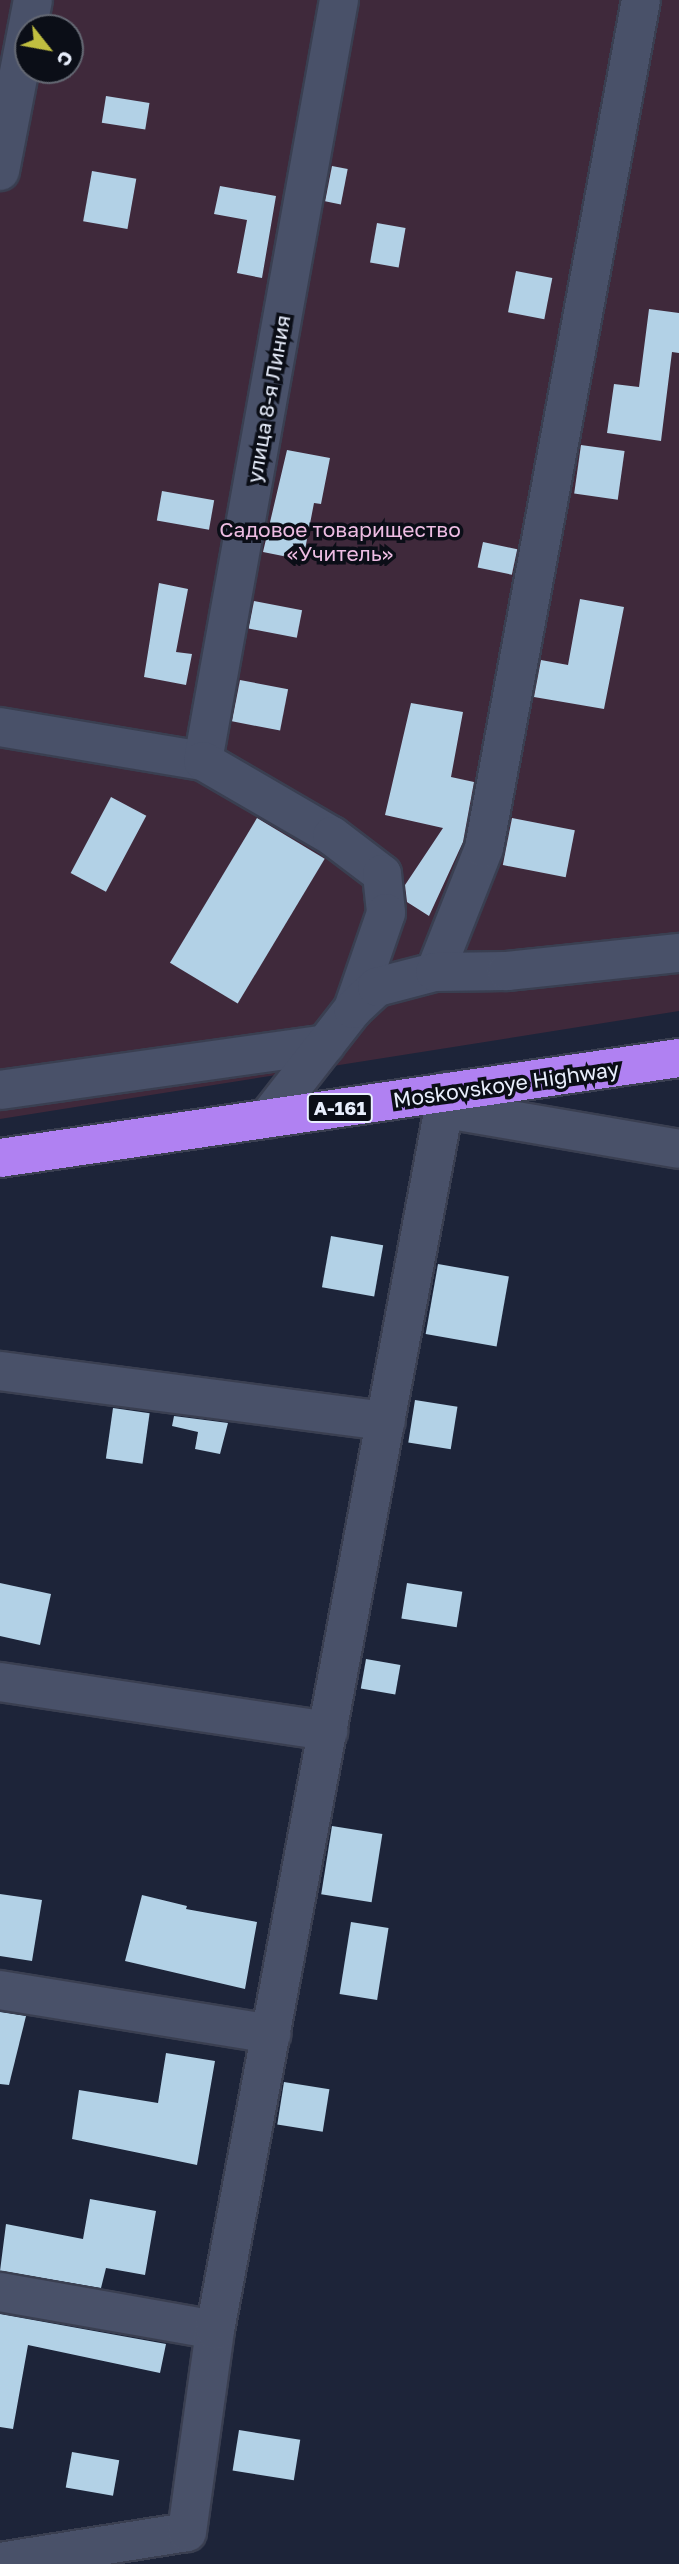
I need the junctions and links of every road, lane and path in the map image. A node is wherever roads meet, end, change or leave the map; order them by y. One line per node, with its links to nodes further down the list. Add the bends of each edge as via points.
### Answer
1 (33, 0): 4 (street)
2 (339, 0): 6 (street, улица 8-я Линия)
3 (641, 0): 8 (street, via 484,848)
4 (0, 171)
5 (0, 727): 6 (street)
6 (203, 761): 9 (street, via 332,836 382,874 386,913)
7 (679, 953): 8 (street, via 507,971)
8 (435, 972): 9 (street, via 377,987)
9 (353, 1010): 10 (street)
10 (326, 1044): 12 (street); 14 (street)
11 (679, 1058): 13 (highway, Moskovskoye Highway / А-161)
12 (0, 1090)
13 (446, 1101): 14 (highway, Moskovskoye Highway / А-161); 15 (street); 18 (street)
14 (267, 1119): 16 (highway, Moskovskoye Highway / А-161)
15 (679, 1149)
16 (0, 1158)
17 (0, 1371): 18 (street)
18 (386, 1421): 20 (street)
19 (0, 1682): 20 (street)
20 (328, 1731): 22 (street)
21 (0, 1990): 22 (street)
22 (271, 2034): 24 (street)
23 (0, 2292): 24 (street)
24 (215, 2330): 25 (street, via 187,2532)
25 (0, 2562)

